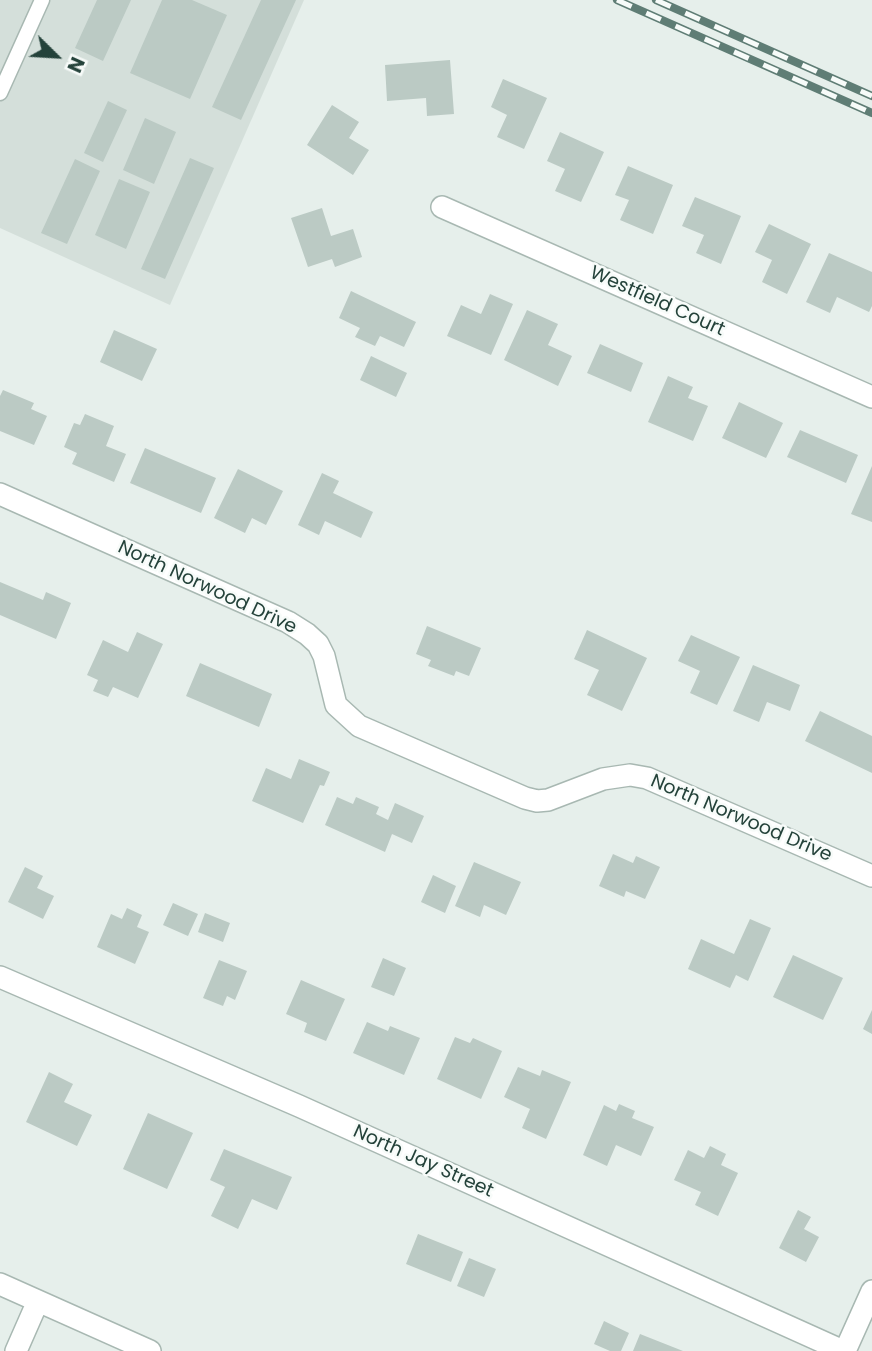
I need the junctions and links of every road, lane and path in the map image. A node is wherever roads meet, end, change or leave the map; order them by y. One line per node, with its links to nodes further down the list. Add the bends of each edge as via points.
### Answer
1 (42, 0): 2 (lane)
2 (0, 93)
3 (442, 207): 4 (street, Westfield Court)
4 (872, 397)
5 (0, 495): 6 (street, North Norwood Drive, via 307,634 324,656 336,705 359,726 537,801 603,779 647,778)
6 (872, 876)
7 (0, 977): 13 (street, North Jay Street)
8 (0, 1284): 10 (street)
9 (872, 1291): 13 (street)
10 (38, 1301): 11 (street); 12 (street)
11 (16, 1351)
12 (150, 1351)
13 (844, 1351)

